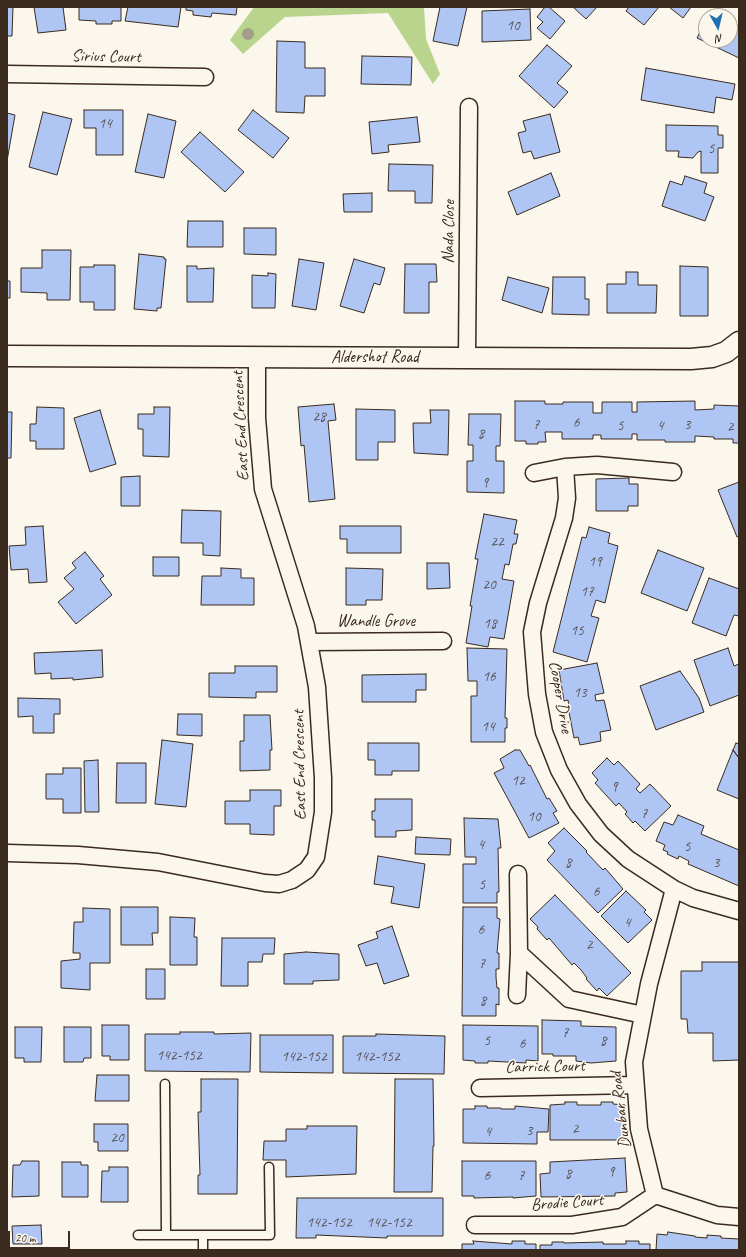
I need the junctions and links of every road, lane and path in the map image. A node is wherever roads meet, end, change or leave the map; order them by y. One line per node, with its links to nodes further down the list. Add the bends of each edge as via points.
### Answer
1 (7, 74): 2 (street, Sirius Court)
2 (205, 77)
3 (470, 107): 7 (street, Nada Close)
4 (739, 342): 7 (street, Aldershot Road, via 726,352 691,359)
5 (7, 356): 6 (street, Aldershot Road)
6 (257, 358): 7 (street, Aldershot Road); 12 (street, East End Crescent, via 257,425 263,489)
7 (467, 358)
8 (565, 467): 9 (street, via 597,465); 10 (street); 15 (street, Cooper Drive, via 567,498 564,518 538,603 532,632 537,694 544,732 558,770 578,804 601,834 628,859)
9 (673, 472)
10 (534, 473)
11 (443, 641): 12 (street, Wandle Grove)
12 (310, 642): 13 (street, East End Crescent, via 317,688 323,812 316,857 307,870 297,877 279,884 265,883 158,862 78,855)
13 (7, 854)
14 (518, 874): 17 (street)
15 (674, 889): 16 (street, Cooper Drive, via 693,898); 19 (street, Dunbar Road)
16 (739, 911)
17 (519, 953): 18 (street); 19 (street, via 569,999)
18 (517, 995)
19 (643, 1015): 21 (street, Dunbar Road, via 634,1062)
20 (165, 1084): 28 (lane)
21 (635, 1085): 22 (street, Carrick Court); 24 (street, Dunbar Road, via 639,1129)
22 (480, 1088)
23 (269, 1167): 29 (lane, via 270,1235)
24 (655, 1195): 25 (street, via 717,1216); 26 (street, Brodie Court, via 622,1217 572,1225)
25 (739, 1217)
26 (475, 1225)
27 (138, 1235): 28 (lane)
28 (166, 1235): 29 (lane)
29 (203, 1235): 30 (lane)
30 (203, 1250)

